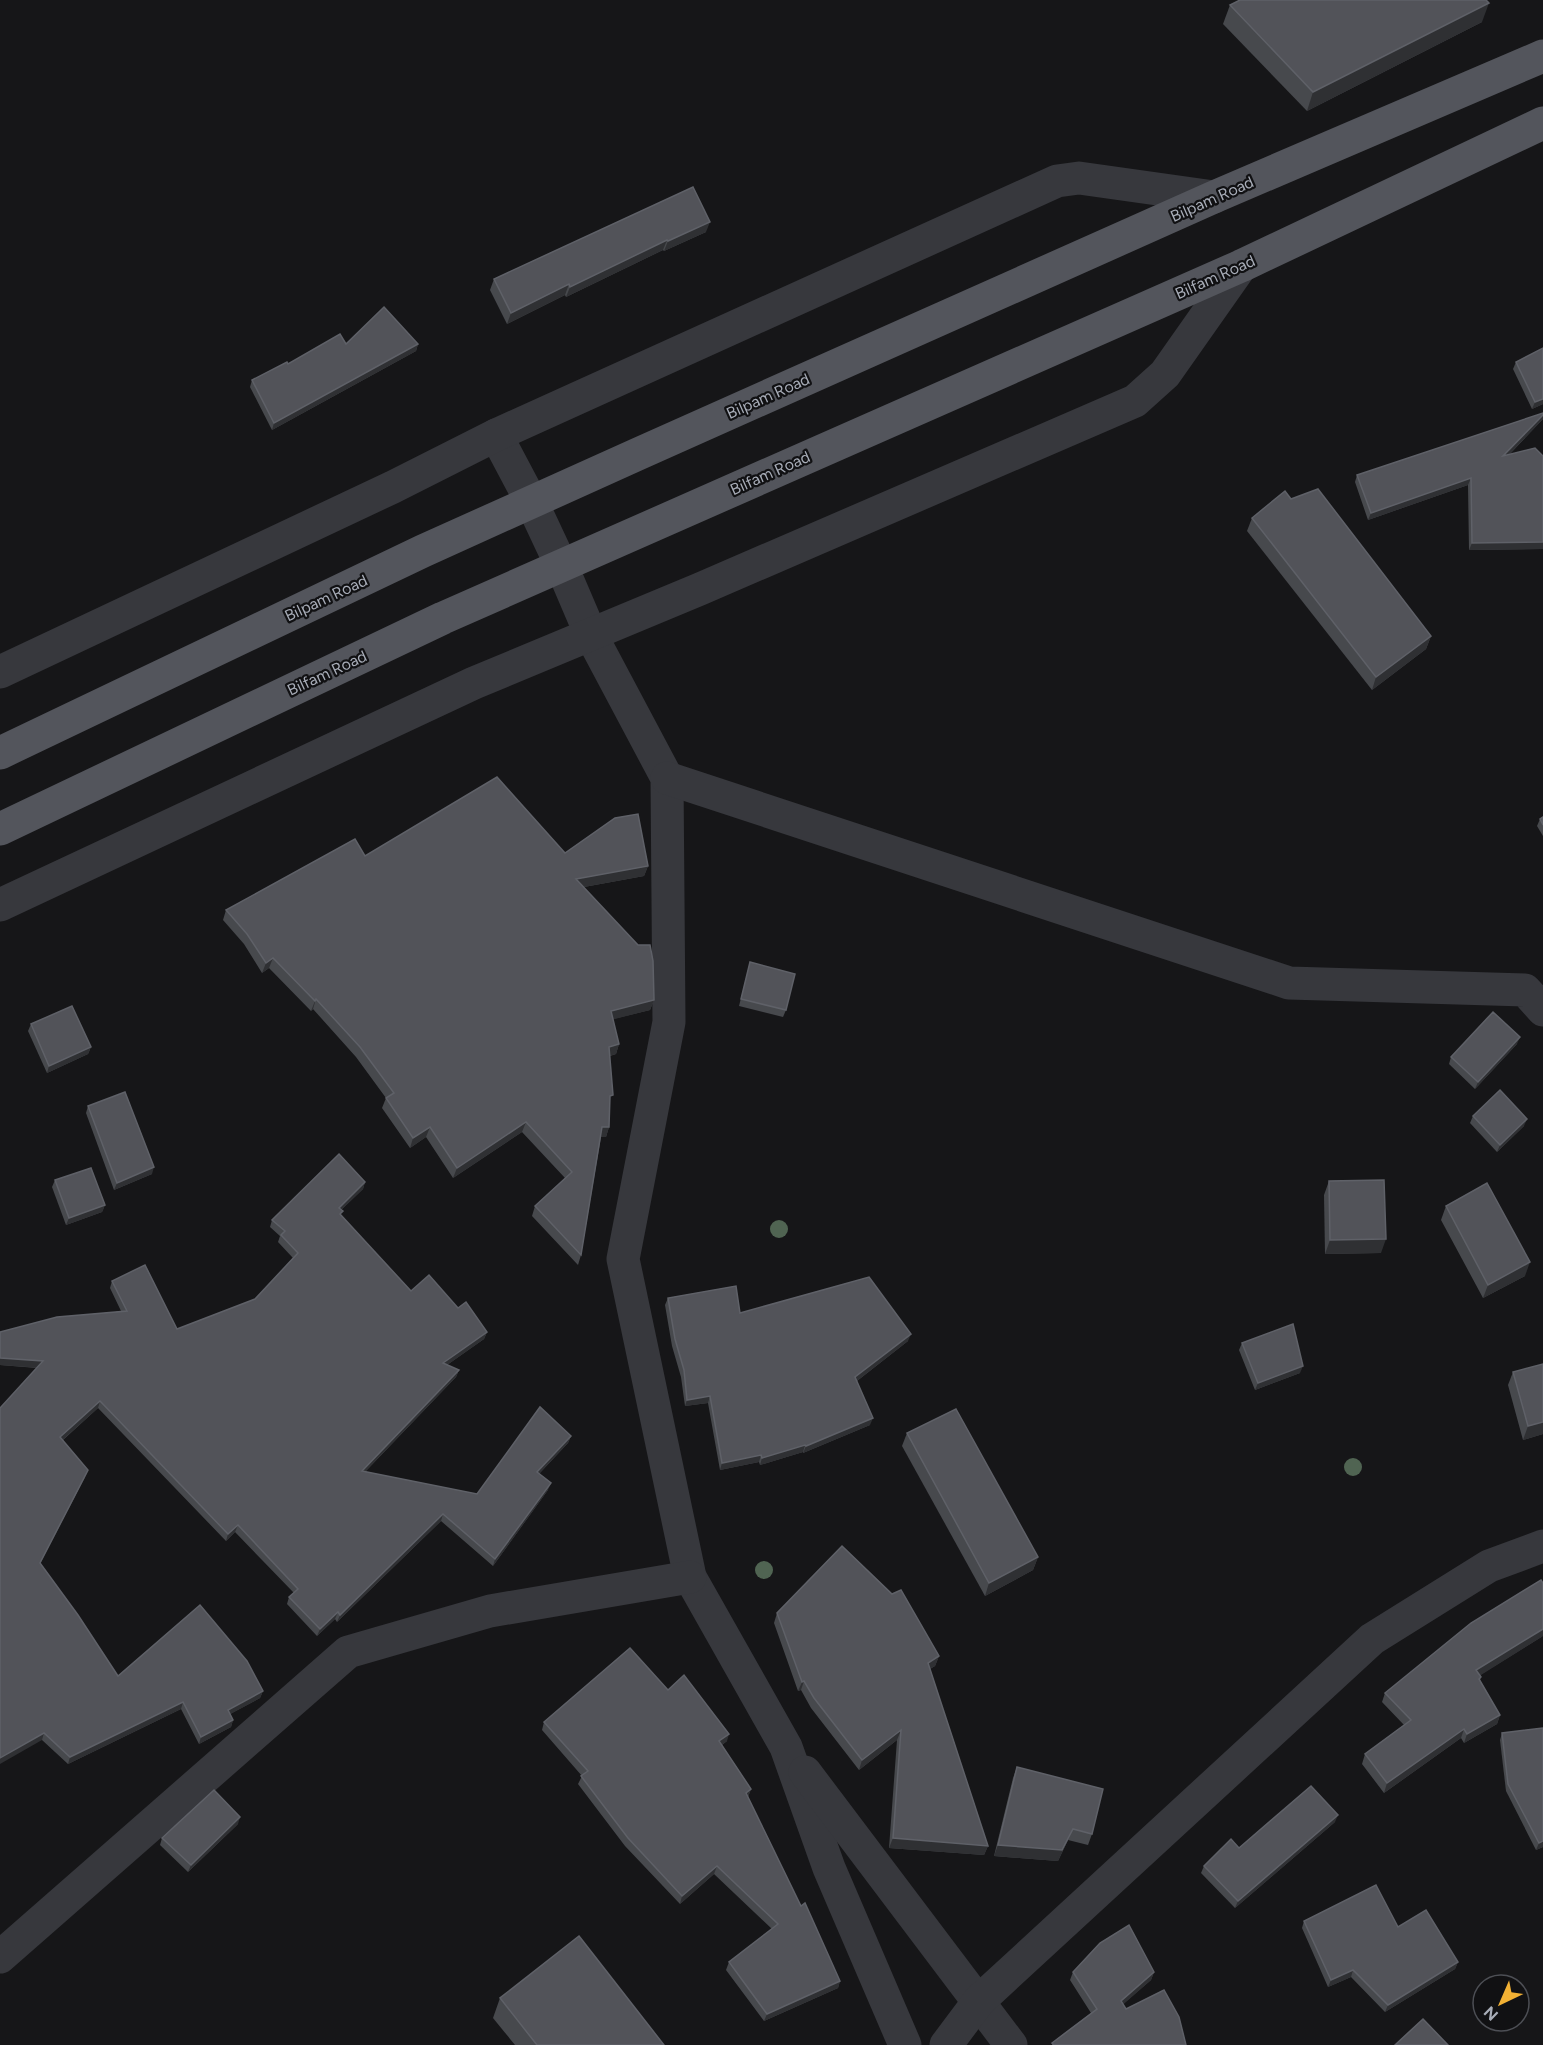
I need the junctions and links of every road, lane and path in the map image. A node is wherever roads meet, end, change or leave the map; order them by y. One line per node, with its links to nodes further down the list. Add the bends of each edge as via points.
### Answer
1 (1543, 56): 3 (main road, Bilpam Road)
2 (1543, 123): 4 (main road, Bilfam Road)
3 (1214, 197): 5 (street, via 1079,178 1057,181); 6 (main road, Bilpam Road)
4 (1241, 266): 7 (main road, Bilfam Road); 8 (street, via 1165,374 1134,401)
5 (496, 435): 6 (street); 9 (street)
6 (532, 503): 7 (street); 10 (main road, Bilpam Road)
7 (562, 567): 8 (street); 12 (main road, Bilfam Road, via 443,618)
8 (591, 635): 11 (street); 13 (street, via 474,683)
9 (0, 672)
10 (0, 753)
11 (667, 778): 14 (street, via 1289,983 1525,990); 16 (street, via 669,1022 623,1258)
12 (0, 829)
13 (0, 905)
14 (1543, 1010)
15 (1543, 1546): 19 (street, via 1489,1566 1372,1639)
16 (690, 1577): 17 (street); 18 (street, via 490,1611 348,1652)
17 (786, 1747): 19 (street); 20 (street, via 829,1868)
18 (0, 1957)
19 (979, 2001): 21 (street); 22 (street)
20 (905, 2045)
21 (946, 2045)
22 (1011, 2045)

